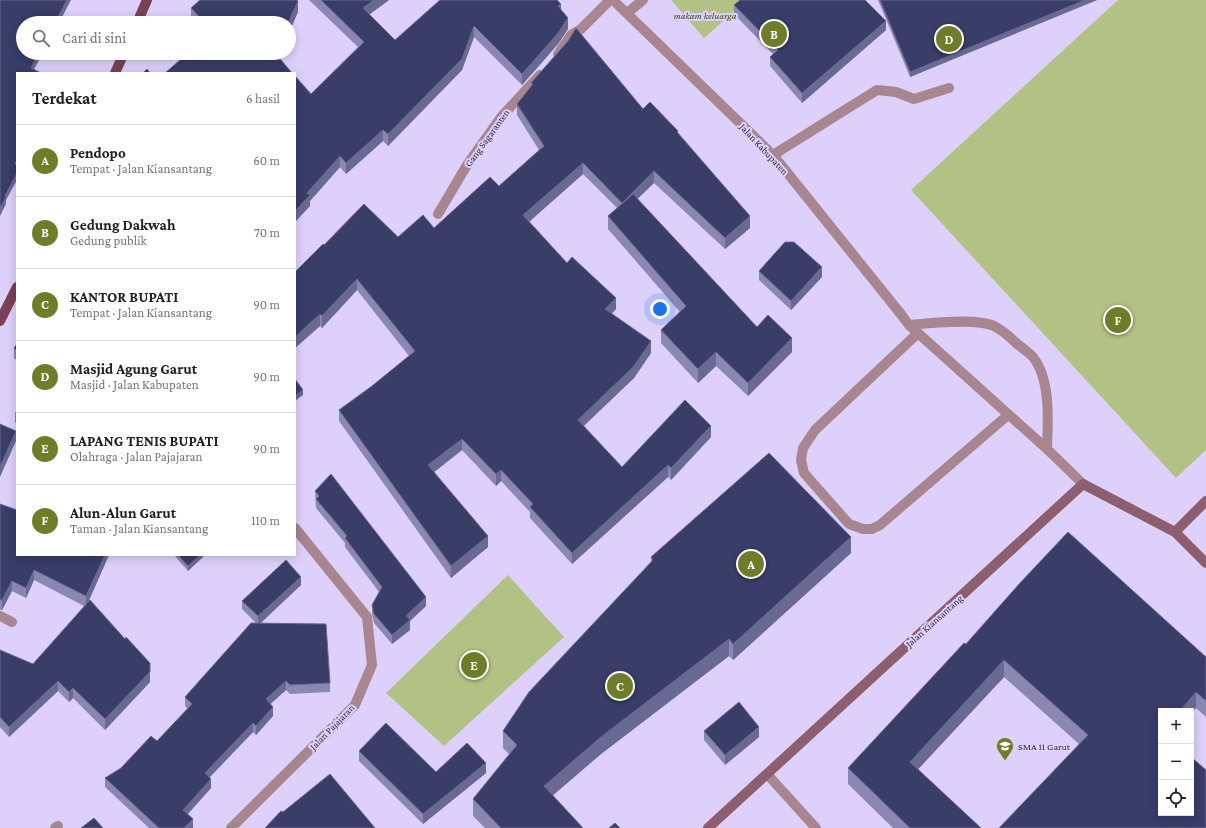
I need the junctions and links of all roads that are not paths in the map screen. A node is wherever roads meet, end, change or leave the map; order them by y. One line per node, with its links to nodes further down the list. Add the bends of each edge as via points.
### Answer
1 (147, 0): 6 (main road)
2 (610, 0): 11 (street, Gang Sagaranten, via 581,29 571,35 563,48 502,116 467,165)
3 (613, 0): 5 (street, Jalan Kabupaten)
4 (643, 0): 5 (street)
5 (627, 13): 10 (street, Jalan Kabupaten)
6 (140, 16)
7 (121, 60): 8 (main road)
8 (115, 72)
9 (949, 88): 10 (street, via 914,98 896,92 877,90)
10 (773, 155): 14 (street, Jalan Kabupaten)
11 (438, 214)
12 (16, 289): 13 (main road)
13 (0, 321)
14 (909, 326): 15 (street, Jalan Kabupaten); 17 (street, via 956,322 994,326 1032,357 1042,373 1045,389)
15 (918, 333): 16 (street, Jalan Kabupaten); 16 (street, via 816,430 803,448 801,460 804,473 849,524 863,529 872,529 880,525)
16 (1008, 415): 17 (street, Jalan Kabupaten)
17 (1047, 449): 18 (street, Jalan Kabupaten)
18 (1083, 484): 21 (street); 25 (street, Jalan Kiansantang)
19 (1206, 501): 21 (street)
20 (296, 529): 26 (street, Jalan Pajajaran, via 367,617 372,665 355,704)
21 (1174, 532): 22 (street)
22 (1206, 563)
23 (0, 616): 24 (street)
24 (12, 622)
25 (767, 774): 27 (street, Jalan Kiansantang); 28 (street)
26 (231, 828)
27 (708, 828)
28 (816, 828)

